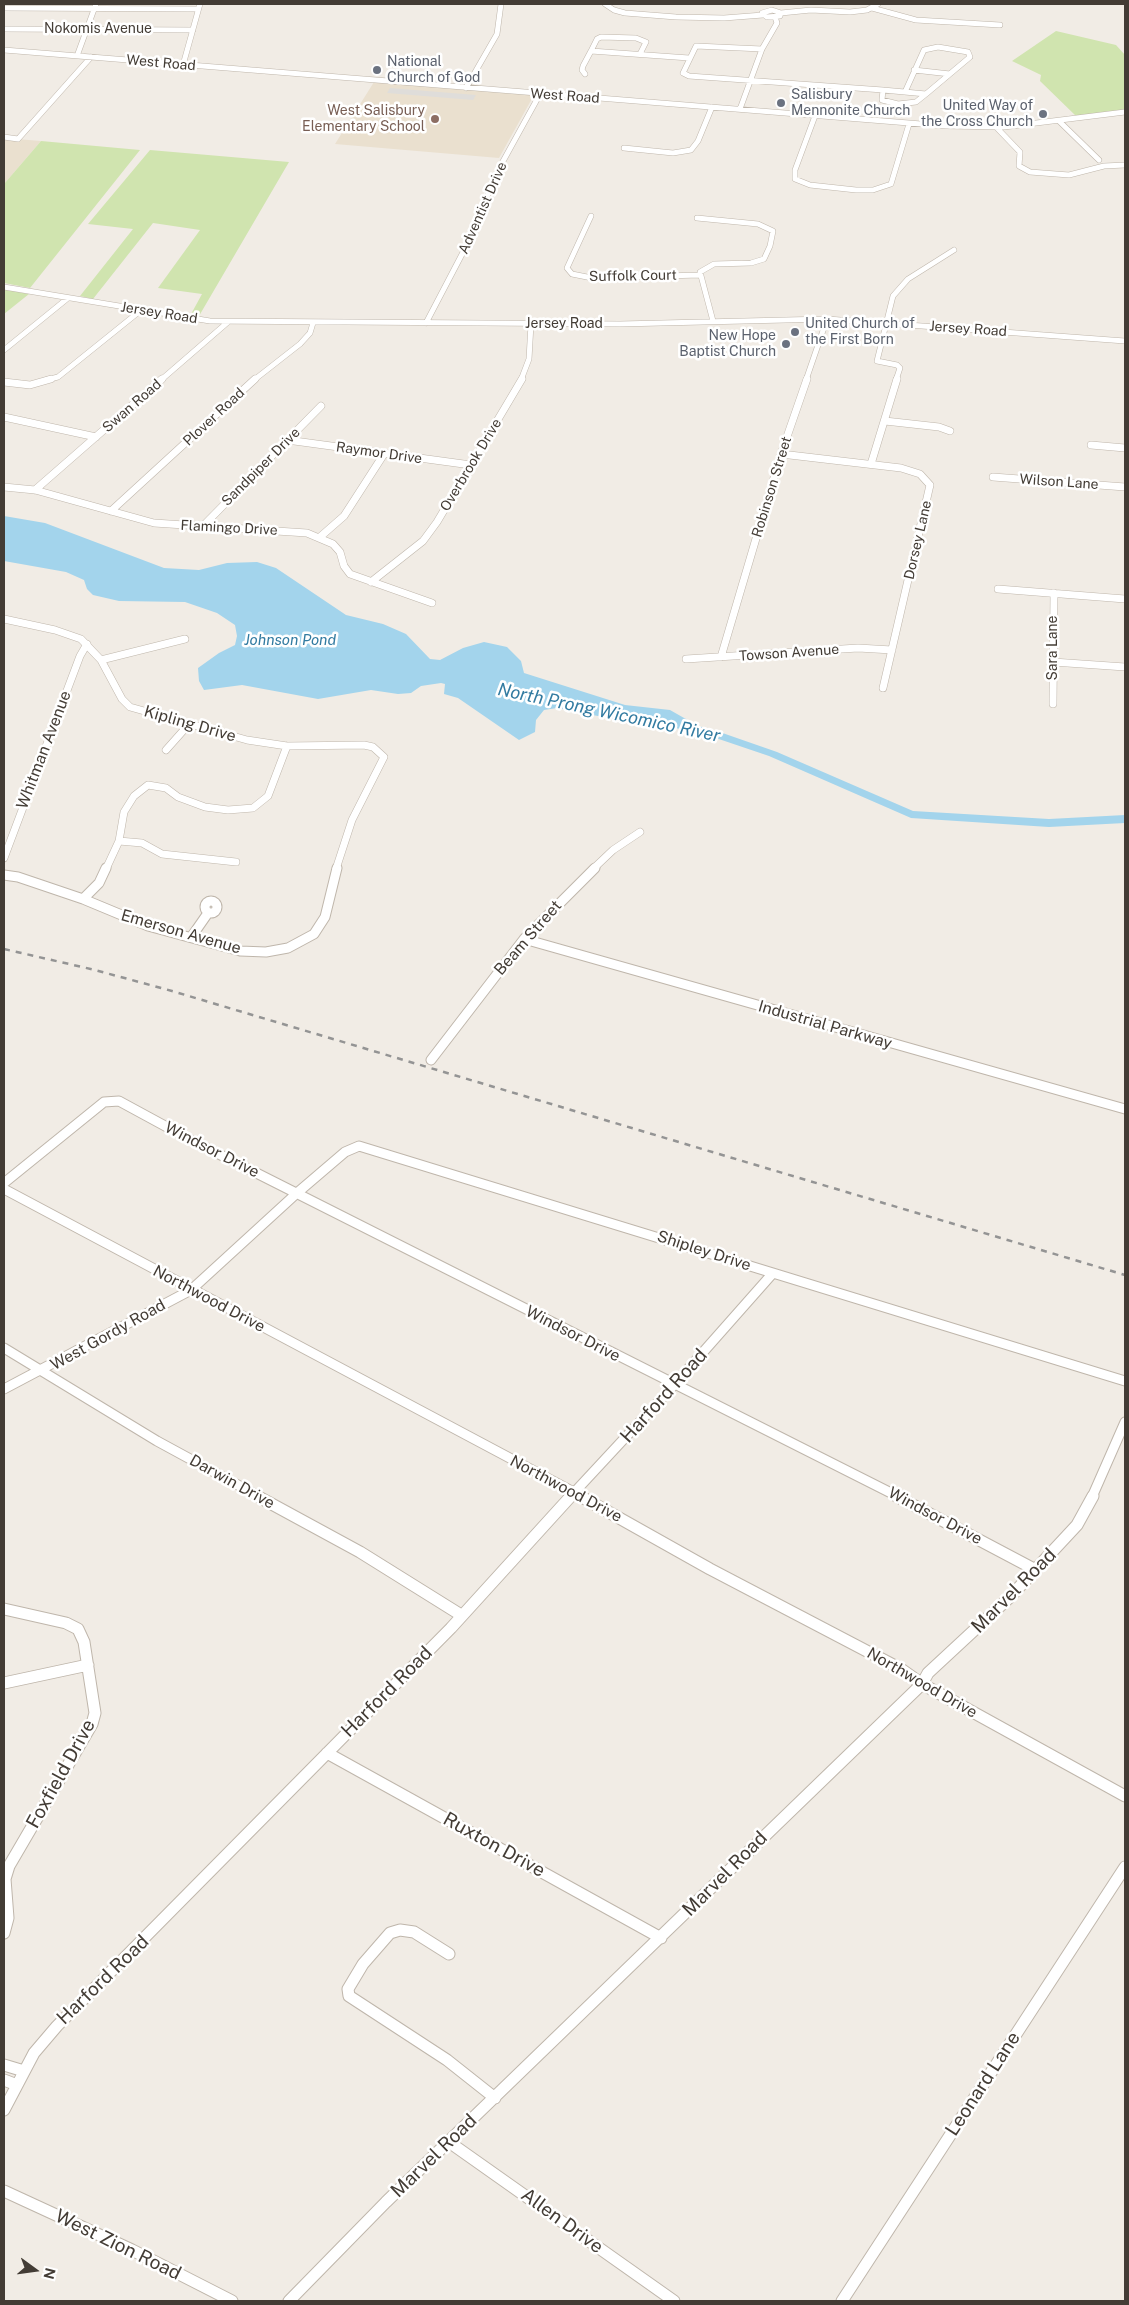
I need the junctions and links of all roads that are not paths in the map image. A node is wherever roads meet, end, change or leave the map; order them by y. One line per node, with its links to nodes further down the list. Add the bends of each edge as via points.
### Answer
1 (501, 4): 27 (street, via 498,34)
2 (605, 4): 9 (street, via 625,13 676,17)
3 (878, 4): 7 (street)
4 (95, 6): 5 (street); 6 (street); 13 (street)
5 (199, 6): 14 (street)
6 (4, 8)
7 (872, 8): 8 (street, via 850,12 811,10); 11 (street, via 916,20)
8 (781, 13): 9 (street, via 769,10); 10 (street)
9 (763, 15): 10 (street)
10 (775, 17): 15 (street, via 777,23)
11 (1000, 25)
12 (4, 29): 13 (street, Nokomis Avenue)
13 (87, 29): 14 (street, Nokomis Avenue); 19 (street)
14 (193, 30): 22 (street)
15 (762, 49): 21 (street, via 700,45 694,48); 26 (street)
16 (4, 50): 19 (street, West Road)
17 (591, 51): 18 (street); 18 (street, via 601,37 636,38 646,42); 24 (street, via 583,66)
18 (640, 54): 21 (street)
19 (78, 56): 20 (street, West Road)
20 (91, 57): 22 (street, West Road); 39 (street, via 18,138)
21 (689, 58): 26 (street, via 684,75)
22 (183, 65): 27 (street, West Road)
23 (914, 70): 25 (street); 25 (street, via 927,48 968,52 970,57); 29 (street)
24 (585, 74)
25 (950, 74): 31 (street)
26 (752, 80): 28 (street); 33 (street)
27 (466, 88): 30 (street, West Road)
28 (883, 90): 29 (street); 31 (street, via 882,100 898,104 916,102)
29 (905, 92): 31 (street)
30 (540, 94): 32 (street, West Road); 54 (street, Adventist Drive, via 496,174 470,239)
31 (926, 94)
32 (712, 107): 33 (street, West Road); 40 (street, via 691,150 674,153)
33 (740, 110): 35 (street, West Road)
34 (1125, 112): 36 (street, West Road)
35 (815, 116): 37 (street, West Road); 37 (street, via 795,170 796,178 810,185 856,190 873,190 891,184)
36 (1059, 121): 38 (street, West Road); 41 (street)
37 (909, 124): 38 (street, West Road)
38 (996, 127): 42 (street, via 1020,152 1019,166 1030,172 1069,175 1104,166)
39 (4, 137)
40 (624, 148)
41 (1099, 160)
42 (1125, 165)
43 (591, 216): 46 (street, Suffolk Court, via 568,268 572,274 592,278)
44 (697, 218): 46 (street, via 758,224 773,231 764,259 752,263 710,265)
45 (954, 250): 55 (street, via 898,287)
46 (700, 275): 51 (street)
47 (4, 287): 48 (street, Jersey Road)
48 (68, 298): 49 (street, Jersey Road); 58 (street)
49 (140, 311): 52 (street, Jersey Road); 59 (street, via 58,377 30,385)
50 (827, 319): 51 (street, Jersey Road); 55 (street, Jersey Road); 70 (street, Robinson Street)
51 (713, 321): 56 (street, Jersey Road)
52 (228, 322): 53 (street, Jersey Road); 65 (street, Swan Road)
53 (313, 323): 54 (street, Jersey Road); 77 (street, Plover Road, via 310,334 300,344 255,379)
54 (426, 323): 56 (street, Jersey Road)
55 (888, 323): 57 (street, Jersey Road); 62 (street, via 876,361 900,368)
56 (531, 324): 72 (street, Overbrook Drive, via 525,374)
57 (1125, 341)
58 (4, 350)
59 (4, 384)
60 (321, 406): 66 (street, Sandpiper Drive)
61 (7, 418): 63 (street); 65 (street)
62 (884, 421): 64 (street); 71 (street)
63 (4, 424)
64 (950, 431)
65 (96, 437): 76 (street, Swan Road)
66 (287, 440): 69 (street, Raymor Drive); 78 (street, Sandpiper Drive)
67 (1091, 445): 68 (street)
68 (1125, 448)
69 (384, 454): 72 (street, Raymor Drive); 79 (street, via 344,516)
70 (781, 454): 71 (street, Dorsey Lane); 89 (street, Robinson Street)
71 (871, 464): 88 (street, Dorsey Lane, via 914,472 924,477 930,488)
72 (471, 466): 80 (street, Overbrook Drive, via 427,536)
73 (993, 477): 75 (street, Wilson Lane)
74 (4, 487): 76 (street, Flamingo Drive)
75 (1125, 487)
76 (35, 490): 77 (street, Flamingo Drive)
77 (111, 511): 78 (street, Flamingo Drive, via 154,523)
78 (202, 527): 79 (street, Flamingo Drive, via 298,531)
79 (320, 537): 80 (street, Flamingo Drive, via 338,548 350,574)
80 (371, 582): 84 (street, Flamingo Drive)
81 (998, 589): 82 (street)
82 (1054, 593): 83 (street); 92 (street, Sara Lane)
83 (1125, 599)
84 (432, 603)
85 (4, 619): 87 (street, Kipling Drive, via 56,630)
86 (185, 639): 91 (street)
87 (87, 644): 91 (street, Kipling Drive); 102 (street, Whitman Avenue)
88 (892, 650): 89 (street, Towson Avenue, via 858,648); 94 (street, Dorsey Lane)
89 (721, 657): 90 (street, Towson Avenue)
90 (686, 659)
91 (101, 660): 96 (street, Kipling Drive, via 122,699 130,706)
92 (1053, 662): 93 (street); 95 (street, Sara Lane)
93 (1125, 667)
94 (883, 688)
95 (1053, 704)
96 (190, 723): 97 (street, Kipling Drive, via 247,740); 98 (street)
97 (287, 746): 99 (street, Kipling Drive, via 364,745); 101 (street, via 268,796 253,808 228,810 205,807 178,797 166,788 148,785 134,796 124,812)
98 (166, 750)
99 (381, 753): 107 (street, Emerson Avenue, via 384,757 356,811 340,854 319,929 288,948 266,952 240,951)
100 (640, 832): 108 (street, Beam Street, via 613,850)
101 (119, 841): 103 (street, via 142,843 162,854); 105 (street, via 100,883)
102 (4, 858)
103 (236, 862)
104 (4, 875): 105 (street, Emerson Avenue)
105 (83, 900): 107 (street, Emerson Avenue, via 148,926)
106 (208, 913): 107 (street)
107 (192, 936)
108 (524, 939): 109 (street, Beam Street); 110 (street, Industrial Parkway)
109 (431, 1060)
110 (1125, 1109)
111 (4, 1184): 113 (street, Windsor Drive, via 82,1118 111,1100)
112 (4, 1189): 115 (street, Northwood Drive)
113 (296, 1193): 114 (street, Shipley Drive, via 345,1152 354,1147 367,1147); 115 (street, West Gordy Road); 119 (street, Windsor Drive)
114 (773, 1273): 118 (street, Shipley Drive); 119 (street, Harford Road)
115 (191, 1290): 117 (street, West Gordy Road); 122 (street, Northwood Drive)
116 (4, 1348): 117 (street, Darwin Drive)
117 (43, 1370): 120 (street, West Gordy Road); 125 (street, Darwin Drive, via 157,1441 360,1552)
118 (1125, 1381)
119 (674, 1385): 122 (street, Harford Road); 123 (street, Windsor Drive, via 870,1482)
120 (4, 1390)
121 (1125, 1422): 123 (street, Marvel Road, via 1077,1525)
122 (575, 1494): 125 (street, Harford Road); 128 (street, Northwood Drive, via 901,1669)
123 (1034, 1569): 128 (street, Marvel Road, via 1010,1597 928,1673)
124 (4, 1609): 126 (street, Foxfield Drive, via 73,1626 83,1638)
125 (461, 1614): 129 (street, Harford Road, via 451,1628)
126 (88, 1665): 127 (street); 131 (street, Foxfield Drive, via 95,1708 92,1724)
127 (4, 1682)
128 (922, 1684): 130 (street, Northwood Drive); 134 (street, Marvel Road)
129 (327, 1753): 134 (street, Ruxton Drive); 137 (street, Harford Road, via 57,2026 34,2053)
130 (1125, 1796)
131 (7, 1864): 133 (street, Foxfield Drive, via 8,1911)
132 (1125, 1867): 147 (street, Leonard Lane)
133 (4, 1933)
134 (661, 1938): 140 (street, Marvel Road)
135 (449, 1954): 140 (street, via 414,1932 400,1930 390,1933 363,1964 348,1989 349,1996 447,2060)
136 (4, 2065): 137 (street)
137 (24, 2071): 139 (street, Harford Road)
138 (4, 2080): 139 (street)
139 (17, 2085): 141 (street, Harford Road)
140 (495, 2098): 142 (street, Marvel Road)
141 (4, 2110)
142 (450, 2142): 145 (street, Marvel Road, via 331,2256); 146 (street, Allen Drive)
143 (4, 2190): 144 (street, West Zion Road)
144 (232, 2301)
145 (289, 2301)
146 (674, 2301)
147 (842, 2301)

